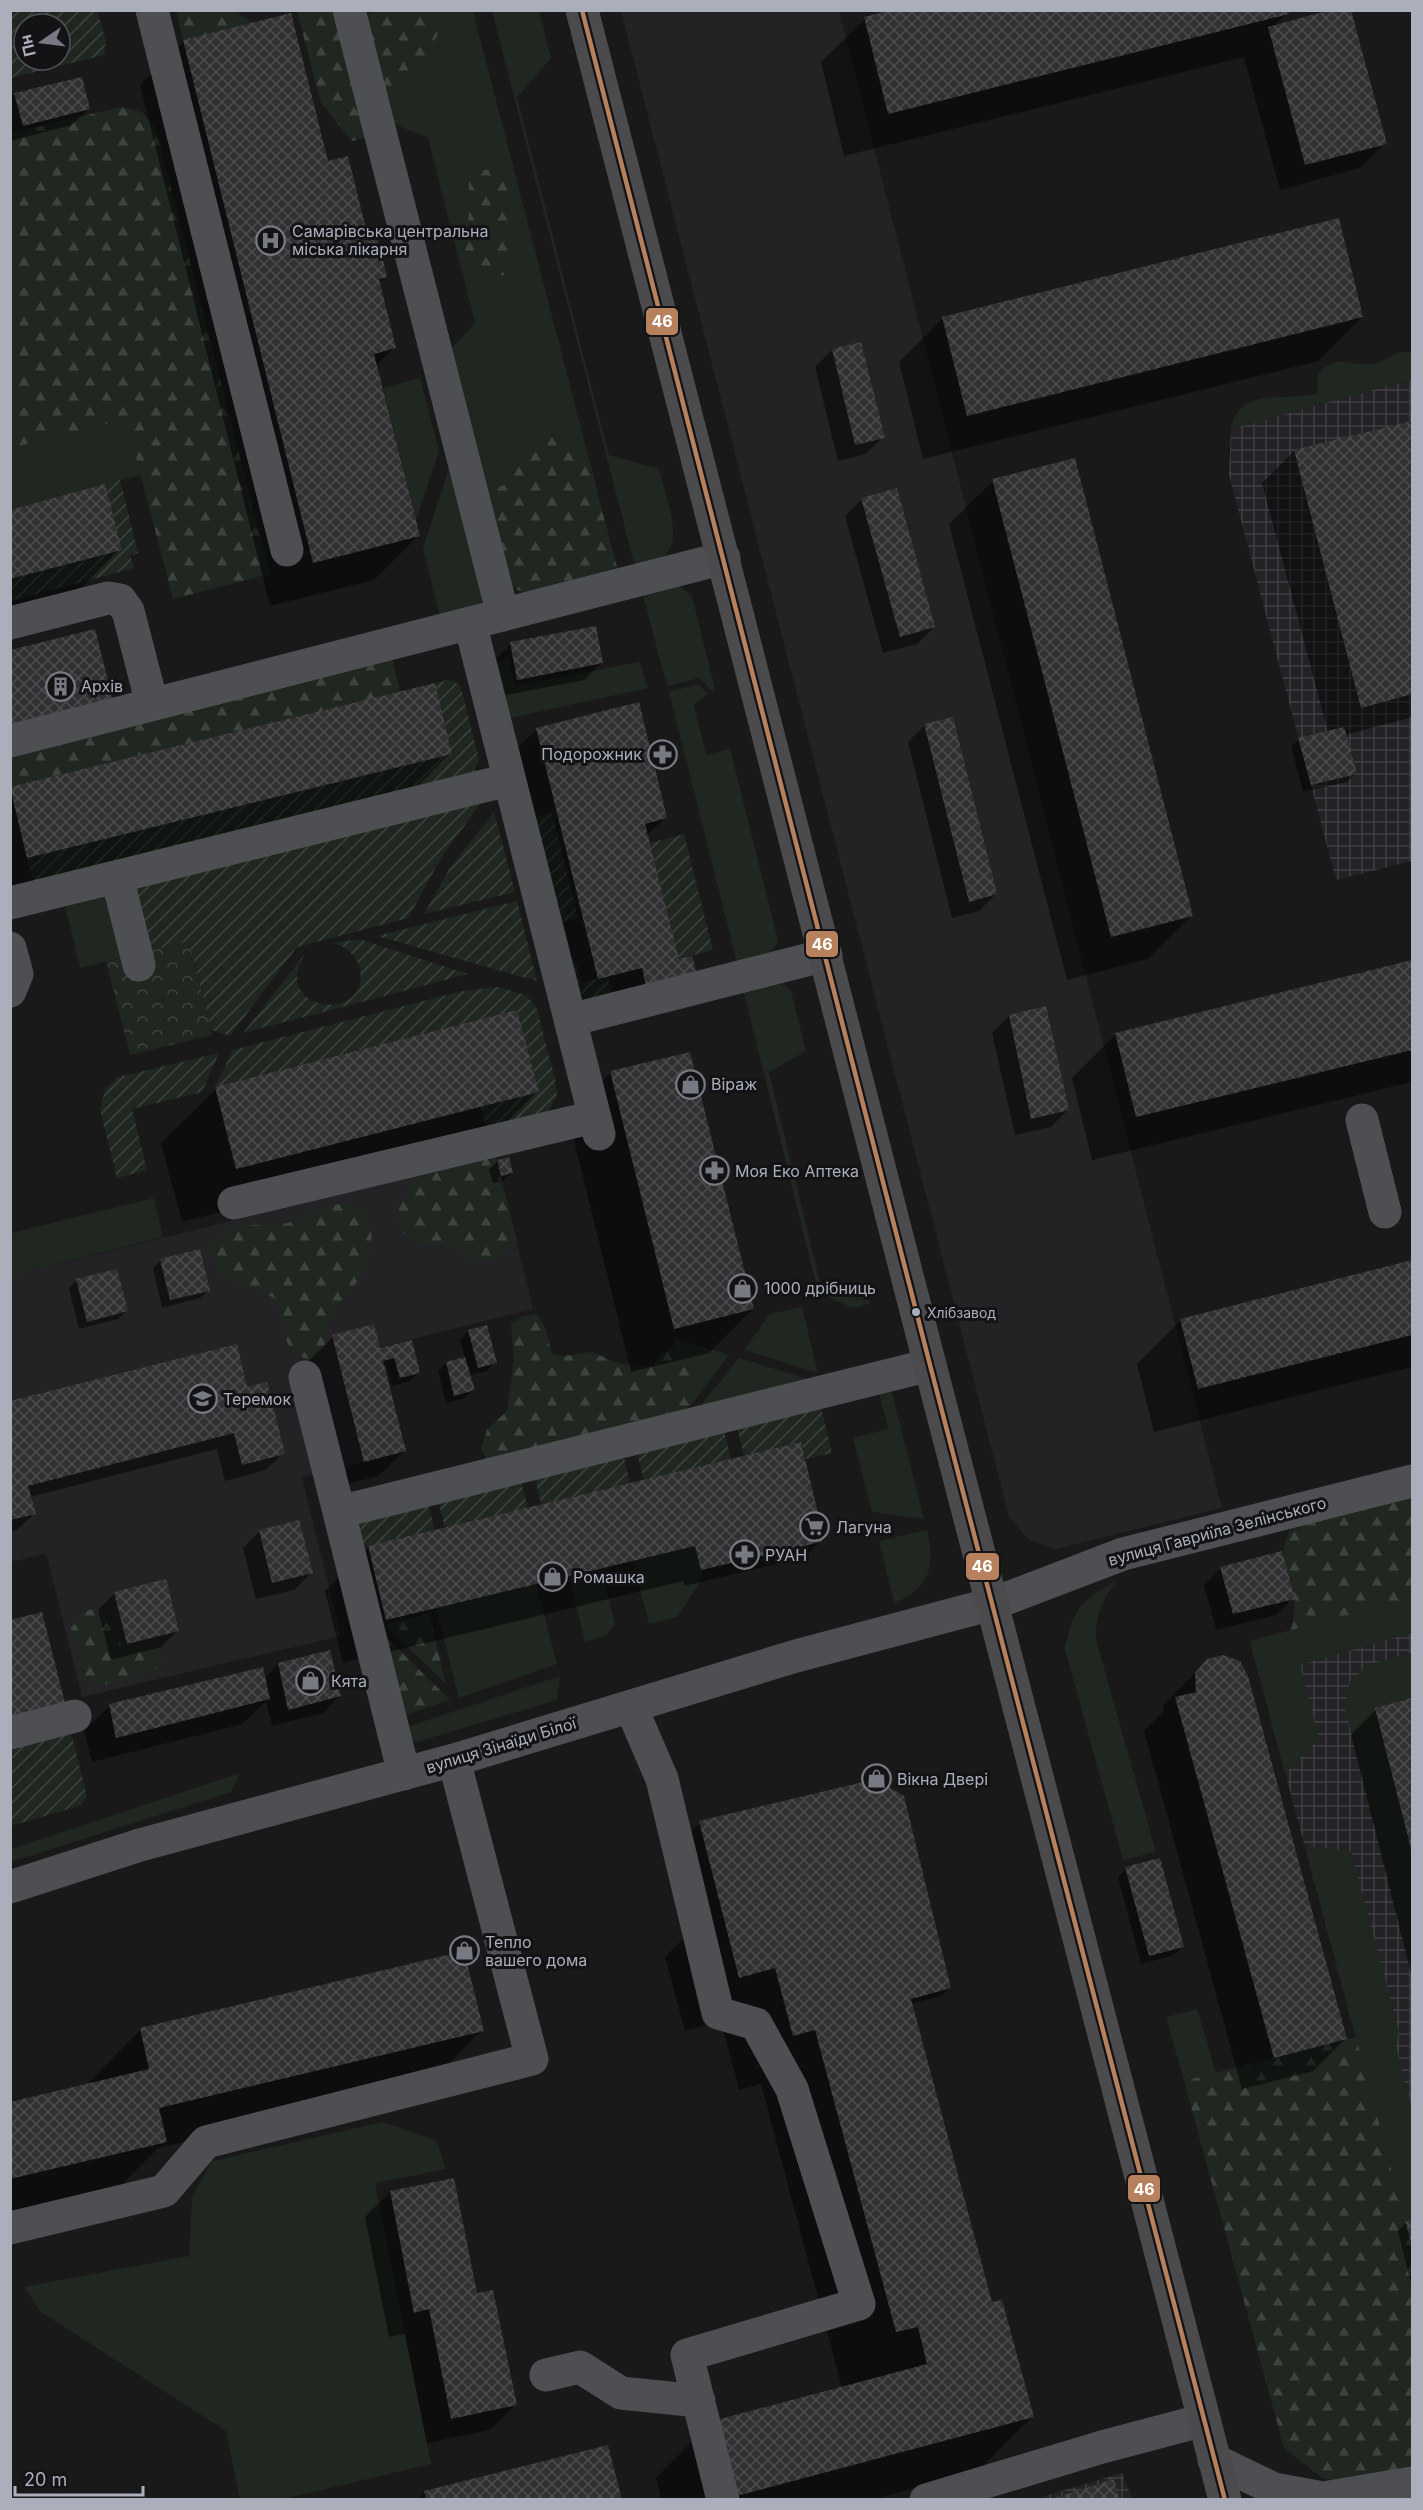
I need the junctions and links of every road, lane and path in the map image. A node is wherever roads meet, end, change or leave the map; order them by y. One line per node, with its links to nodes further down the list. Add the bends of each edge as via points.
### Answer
1 (152, 10): 4 (street)
2 (350, 10): 6 (street)
3 (582, 10): 5 (main road)
4 (287, 550)
5 (724, 558): 6 (street); 15 (main road)
6 (503, 615): 8 (street)
7 (10, 623): 9 (street, via 108,597 120,600 128,611)
8 (470, 623): 9 (street); 11 (street)
9 (152, 704): 10 (street)
10 (10, 741)
11 (508, 780): 12 (street); 18 (street)
12 (117, 877): 13 (street); 16 (street)
13 (10, 903)
14 (10, 948): 17 (street, via 17,974)
15 (826, 955): 18 (street); 22 (main road)
16 (139, 965)
17 (10, 991)
18 (570, 1020): 20 (street, via 597,1126)
19 (1362, 1120): 21 (street)
20 (234, 1203)
21 (1385, 1212)
22 (930, 1365): 25 (street); 26 (main road)
23 (305, 1377): 25 (street)
24 (1413, 1481): 26 (street, вулиця Гавриїла Зелінського, via 1123,1554)
25 (339, 1512): 31 (street)
26 (992, 1604): 27 (street, вулиця Зінаїди Білої, via 796,1656); 36 (main road)
27 (631, 1707): 30 (street, вулиця Зінаїди Білої); 35 (street, via 662,1779 718,2013 756,2024 792,2089 859,2304 687,2355)
28 (75, 1716): 29 (street)
29 (10, 1733)
30 (454, 1760): 31 (street, вулиця Зінаїди Білої); 33 (street, via 532,2059 206,2142 164,2191)
31 (404, 1774): 32 (street, вулиця Зінаїди Білої, via 140,1845)
32 (10, 1887)
33 (10, 2228)
34 (546, 2375): 35 (street, via 580,2367 621,2393)
35 (699, 2401): 39 (street)
36 (1204, 2420): 37 (main road); 40 (street)
37 (1214, 2460): 38 (street, via 1274,2489 1323,2498); 41 (main road)
38 (1413, 2483)
39 (723, 2499)
40 (926, 2499)
41 (1225, 2499)

